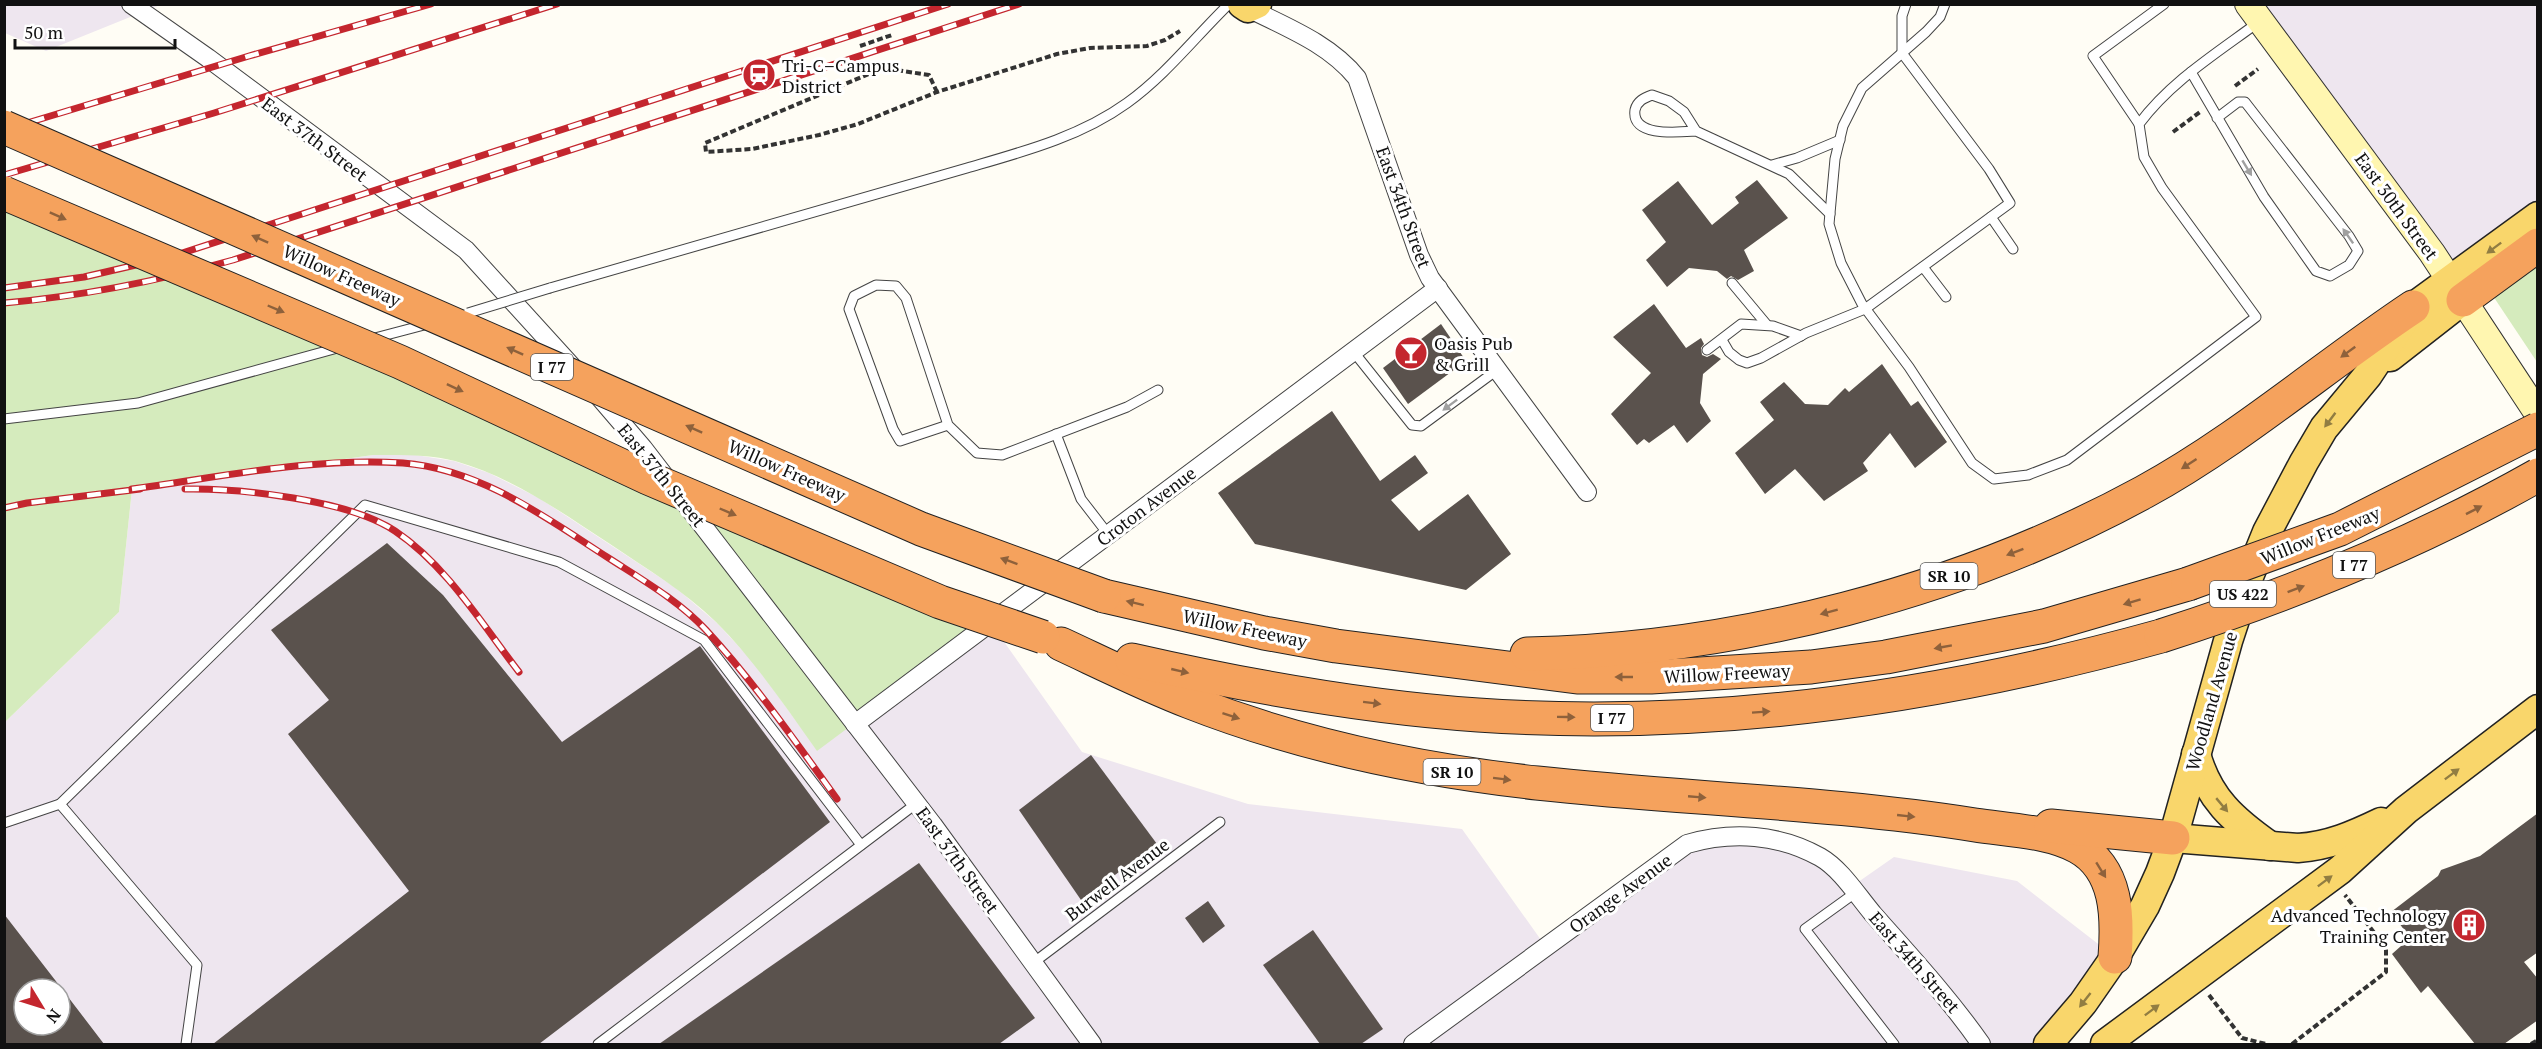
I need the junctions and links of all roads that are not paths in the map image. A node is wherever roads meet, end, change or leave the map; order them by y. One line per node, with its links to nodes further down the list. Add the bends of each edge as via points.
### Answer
1 (130, 4): 47 (street, East 37th Street, via 466,250 643,448)
2 (1906, 4): 7 (lane, via 1902,16)
3 (1945, 4): 7 (lane, via 1940,17)
4 (2164, 4): 10 (lane, via 2093,56)
5 (1244, 5): 23 (street, East 34th Street, via 1325,49 1357,78 1419,255); 37 (lane, bridge, via 1129,102 1068,135 468,313 159,398 74,413)
6 (2254, 13): 8 (lane); 24 (main road, East 30th Street)
7 (1902, 53): 13 (lane, via 1862,88); 18 (lane, via 2010,203)
8 (2191, 72): 9 (lane); 10 (lane, via 2156,101)
9 (2217, 118): 9 (lane, one-way to 9, via 2264,197 2316,270 2330,276 2349,265 2358,251 2349,236 2245,102 2238,102)
10 (2139, 124): 27 (lane, via 2144,158 2162,188 2256,316 2067,460 2028,475 1994,479 1972,463)
11 (4, 127): 45 (highway, Willow Freeway / I 77, one-way to 11, bridge, via 1264,633 1104,596 921,529)
12 (1696, 130): 12 (lane, via 1684,112 1660,98 1652,95 1637,104 1636,121 1648,129 1663,133); 14 (lane)
13 (1840, 140): 14 (lane); 16 (lane)
14 (1772, 165): 16 (lane, via 1789,174)
15 (4, 193): 44 (highway, I 77, one-way to 44, bridge, via 400,362 648,478 940,602)
16 (1830, 214): 27 (lane, via 1829,224 1841,263)
17 (2538, 216): 24 (main road, US 422, one-way to 24)
18 (1991, 217): 20 (lane); 21 (lane)
19 (2538, 244): 24 (highway)
20 (2013, 249)
21 (1923, 267): 25 (lane); 27 (lane)
22 (1732, 284): 28 (lane)
23 (1438, 288): 32 (street, Croton Avenue); 33 (street, East 34th Street)
24 (2457, 290): 26 (main road, Woodland Avenue / US 422); 34 (main road); 36 (main road, East 30th Street)
25 (1946, 297)
26 (2413, 307): 34 (main road, Woodland Avenue / US 422); 45 (highway, SR 10, one-way to 45, via 2146,491 2043,541 1940,579 1858,605 1719,638 1562,653)
27 (1866, 309): 29 (lane)
28 (1767, 326): 29 (lane); 30 (lane, via 1741,324)
29 (1801, 336): 30 (lane, via 1747,363 1729,352)
30 (1722, 340): 31 (lane)
31 (1707, 350)
32 (1353, 351): 33 (lane, one-way to 32, via 1421,426 1412,425); 43 (street, Croton Avenue)
33 (1497, 370): 42 (street, East 34th Street)
34 (2368, 375): 48 (main road, Woodland Avenue / US 422, one-way to 48, via 2324,429 2267,532 2239,606)
35 (1158, 390): 40 (lane)
36 (2538, 414)
37 (4, 419)
38 (948, 425): 38 (lane, via 906,298 896,286 876,285 854,296 849,309 900,441); 40 (lane, via 976,453 985,454 1002,455)
39 (2538, 429): 45 (highway, Willow Freeway / I 77, one-way to 45, bridge, via 2340,530 2188,584 2044,626 1810,668 1651,677 1577,677)
40 (1056, 434): 43 (lane, via 1082,499)
41 (2538, 476): 44 (highway, I 77, one-way to 41, bridge, via 1260,687 1479,715 1636,719 1794,709 1875,699 2028,671 2161,636 2290,592 2372,558)
42 (1587, 492)
43 (1108, 534): 47 (street, Croton Avenue)
44 (1052, 641): 52 (highway, SR 10, one-way to 52, via 1189,702 1236,718 1322,744 1453,772)
45 (1420, 656)
46 (2538, 709): 51 (main road, one-way to 46)
47 (855, 724): 49 (street, East 37th Street)
48 (2196, 754): 55 (main road, Woodland Avenue / US 422); 57 (main road, one-way to 57, via 2202,777 2221,804 2246,830)
49 (917, 803): 56 (lane); 60 (street, East 37th Street)
50 (60, 804): 54 (lane); 56 (lane, via 365,505 559,562 705,640); 62 (lane, via 197,965)
51 (2406, 810): 57 (main road, SR 10, via 2333,842 2298,848); 68 (main road, one-way to 51, via 2340,870)
52 (1951, 821): 55 (highway, SR 10); 59 (highway, one-way to 59, via 2053,838 2087,853 2102,870 2112,891 2118,921)
53 (1220, 822): 60 (lane, Burwell Avenue)
54 (4, 823)
55 (2173, 838): 57 (main road, SR 10); 59 (main road, Woodland Avenue / US 422, via 2145,906)
56 (861, 845): 63 (lane)
57 (2270, 846)
58 (1851, 887): 61 (street, Orange Avenue, via 1821,858 1768,838 1710,837 1687,844); 65 (lane, via 1805,929); 66 (street, East 34th Street)
59 (2115, 957): 67 (main road, Woodland Avenue / US 422, one-way to 67)
60 (1034, 963): 64 (street, East 37th Street)
61 (1421, 1042)
62 (186, 1044)
63 (598, 1044)
64 (1092, 1044)
65 (1894, 1044)
66 (1981, 1044)
67 (2048, 1044)
68 (2105, 1044)

